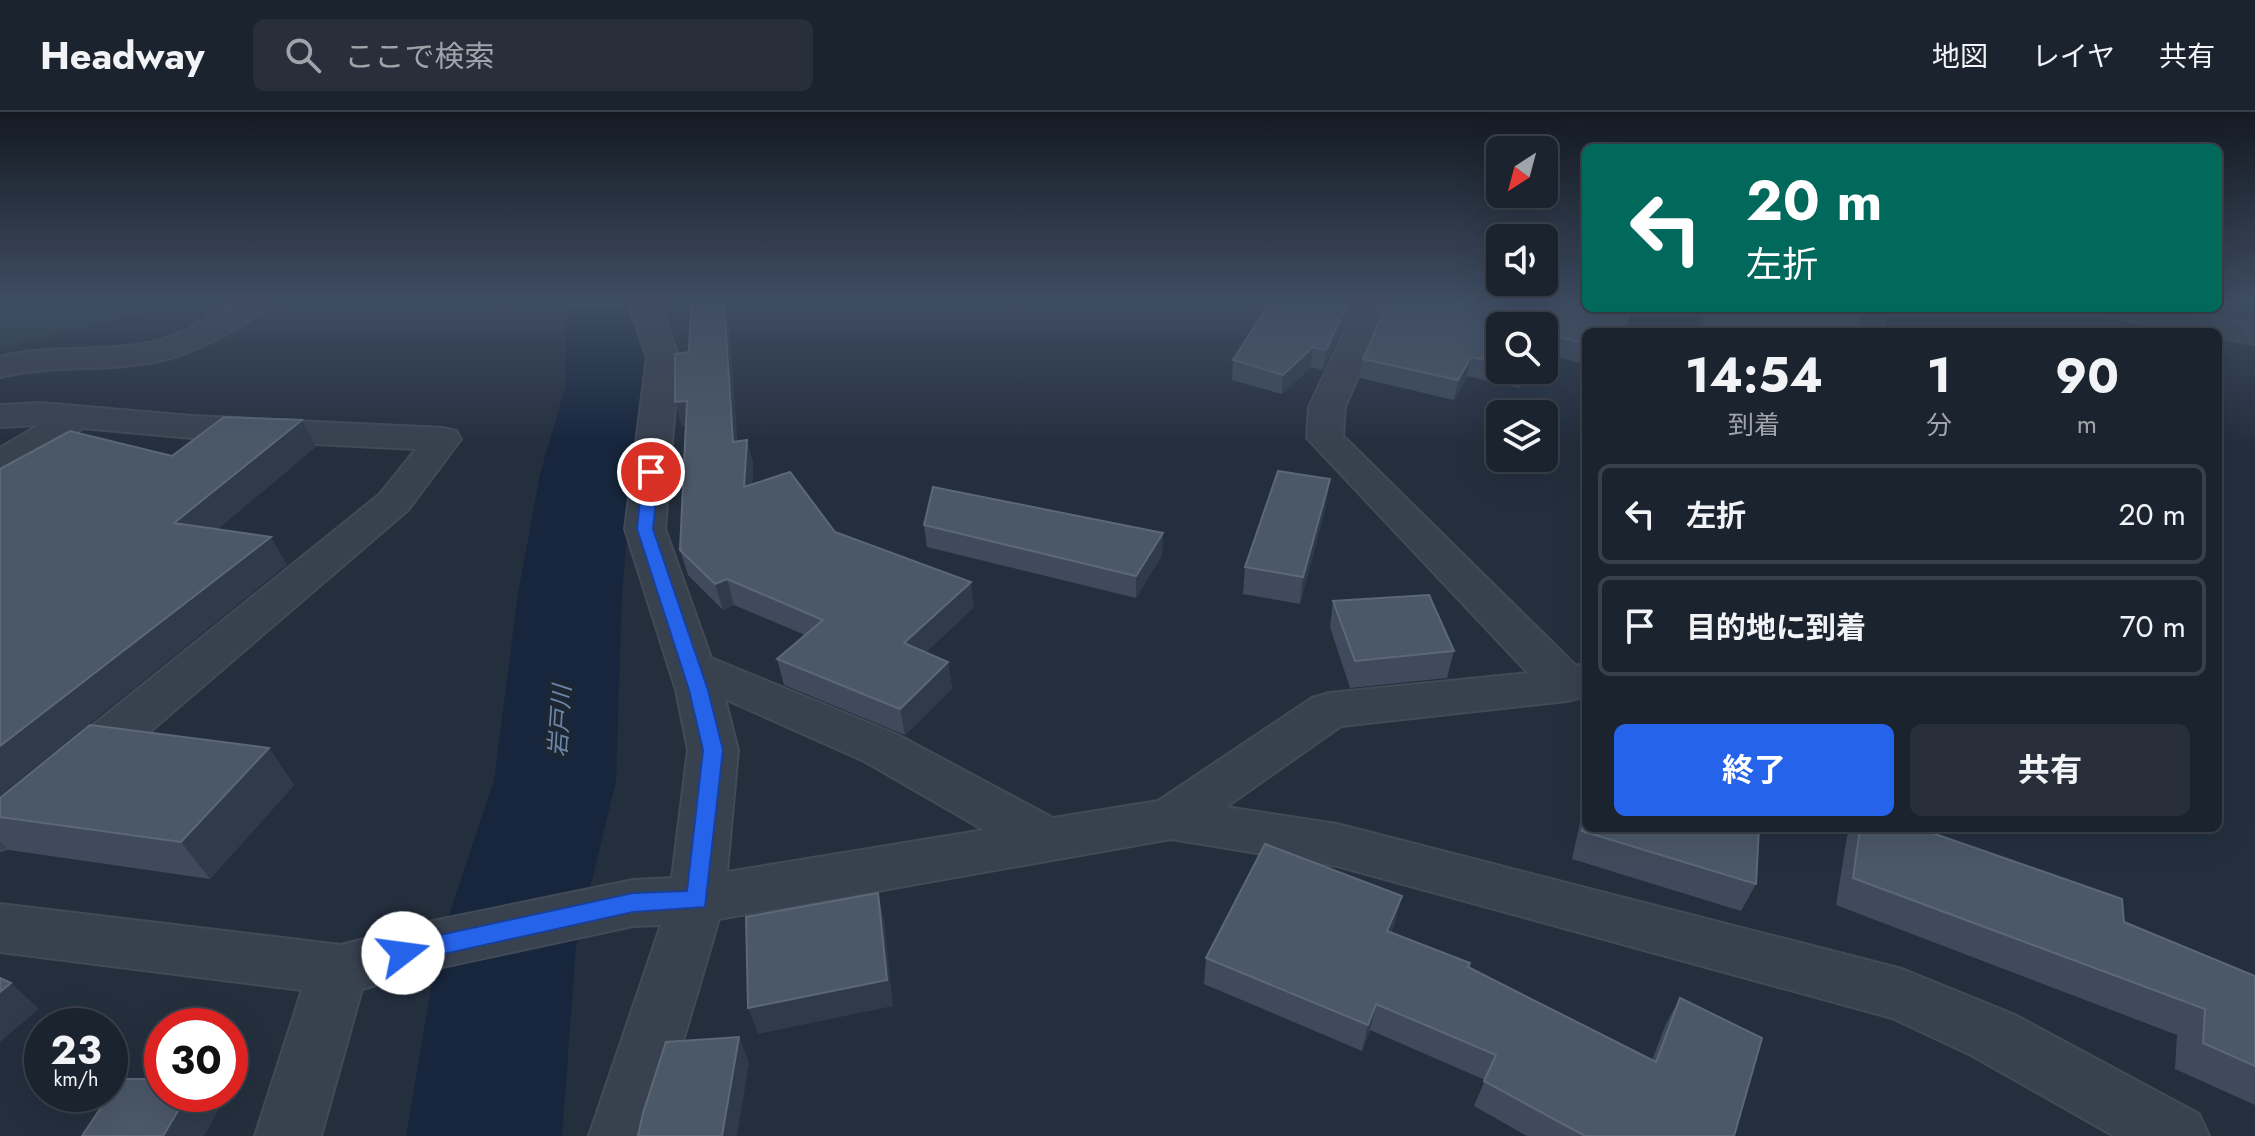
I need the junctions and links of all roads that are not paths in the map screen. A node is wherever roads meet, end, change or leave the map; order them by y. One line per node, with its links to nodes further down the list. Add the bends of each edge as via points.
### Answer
1 (167, 349): 4 (street, via 31,357)
2 (660, 349): 9 (street, via 645,529)
3 (1353, 349): 10 (street, via 1327,407 1325,438)
4 (0, 367)
5 (0, 385): 7 (street, via 46,394)
6 (0, 416): 7 (street)
7 (77, 417): 8 (street); 12 (street, via 443,439 394,502)
8 (0, 464)
9 (692, 668): 13 (street, via 881,748); 14 (street, via 713,750)
10 (1577, 682): 11 (street, via 1329,710)
11 (1171, 819): 13 (street); 19 (street, via 1337,845 1902,995 1993,1035)
12 (0, 829)
13 (1047, 840): 14 (street)
14 (697, 900): 16 (street, via 633,903); 18 (street)
15 (0, 928): 16 (street)
16 (341, 970): 17 (street)
17 (288, 1136)
18 (622, 1136)
19 (2176, 1136)

